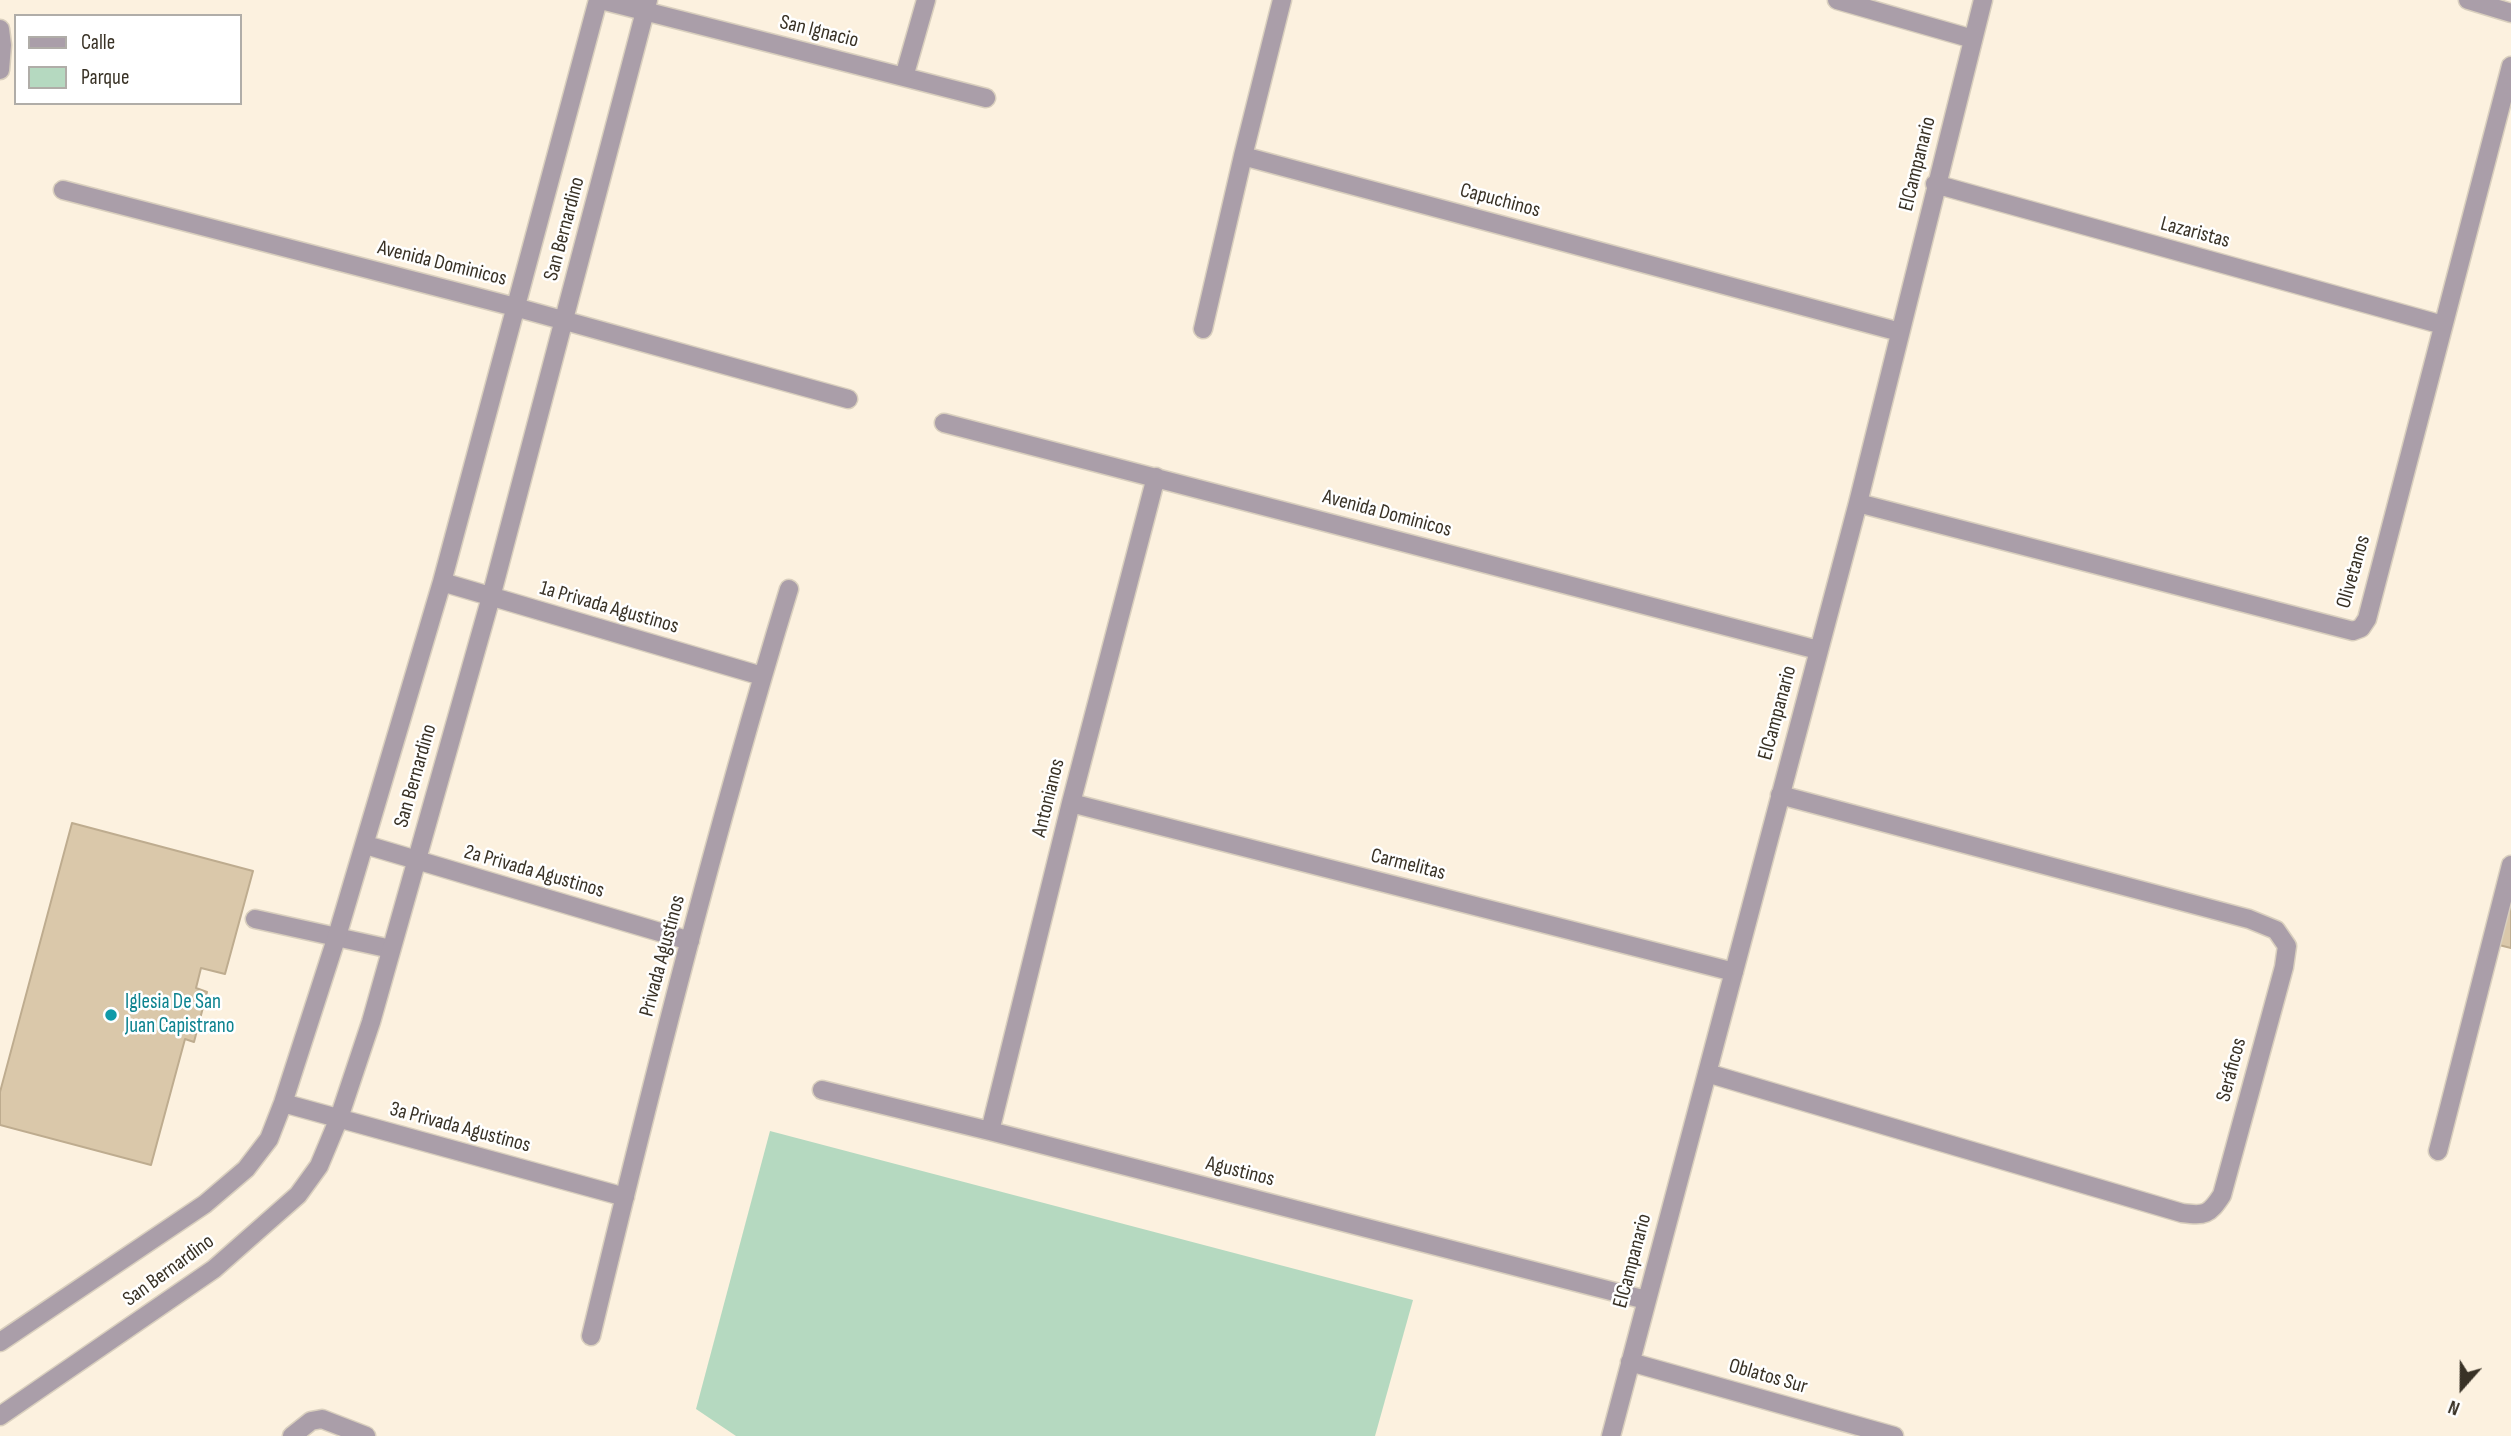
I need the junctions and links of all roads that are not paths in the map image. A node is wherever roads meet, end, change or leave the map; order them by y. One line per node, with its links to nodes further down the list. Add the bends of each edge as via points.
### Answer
1 (600, 0): 7 (street, San Ignacio); 18 (street, San Bernardino)
2 (926, 0): 13 (street)
3 (1282, 0): 15 (street)
4 (1837, 0): 10 (street)
5 (1983, 0): 10 (street, ElCampanario)
6 (2468, 0): 8 (street)
7 (647, 6): 13 (street, San Ignacio); 19 (street, San Bernardino)
8 (2511, 13)
9 (0, 29): 12 (street)
10 (1973, 39): 16 (street, ElCampanario)
11 (2511, 66): 20 (street, Olivetanos)
12 (0, 70)
13 (904, 77): 14 (street, San Ignacio)
14 (986, 98)
15 (1243, 156): 21 (street); 22 (street, Capuchinos)
16 (1935, 184): 20 (street, Lazaristas); 22 (street, ElCampanario)
17 (63, 190): 18 (street, Avenida Dominicos)
18 (515, 306): 19 (street, Avenida Dominicos); 27 (street, San Bernardino)
19 (565, 320): 23 (street, Avenida Dominicos); 29 (street, San Bernardino)
20 (2443, 325): 26 (street, Olivetanos, via 2367,620 2353,631)
21 (1203, 329)
22 (1900, 332): 26 (street, ElCampanario)
23 (848, 399)
24 (944, 423): 25 (street, Avenida Dominicos)
25 (1156, 477): 30 (street, Avenida Dominicos); 33 (street, Antonianos)
26 (1857, 503): 30 (street, ElCampanario)
27 (442, 582): 29 (street, 1a Privada Agustinos); 34 (street, San Bernardino)
28 (789, 589): 31 (street, Privada Agustinos)
29 (491, 597): 31 (street, 1a Privada Agustinos); 35 (street, San Bernardino)
30 (1818, 650): 32 (street, ElCampanario)
31 (762, 676): 39 (street, Privada Agustinos)
32 (1780, 795): 41 (street, ElCampanario); 42 (street, Seráficos, via 2249,919 2276,930 2287,946 2284,967 2222,1195 2212,1211 2199,1216)
33 (1071, 803): 41 (street, Carmelitas); 46 (street, Antonianos)
34 (366, 845): 35 (street, 2a Privada Agustinos); 38 (street, San Bernardino)
35 (415, 860): 39 (street, 2a Privada Agustinos); 40 (street, San Bernardino)
36 (2511, 864): 47 (street)
37 (255, 919): 38 (street)
38 (337, 936): 40 (street); 44 (street, San Bernardino)
39 (690, 941): 48 (street, Privada Agustinos)
40 (391, 949): 45 (street, San Bernardino)
41 (1734, 972): 42 (street, ElCampanario)
42 (1707, 1073): 49 (street, ElCampanario)
43 (822, 1090): 46 (street, Agustinos)
44 (283, 1103): 45 (street, 3a Privada Agustinos); 51 (street, San Bernardino, via 269,1139 236,1178)
45 (339, 1118): 48 (street, 3a Privada Agustinos); 53 (street, San Bernardino, via 319,1166 266,1226 214,1269)
46 (990, 1131): 49 (street, Agustinos)
47 (2438, 1151)
48 (625, 1197): 50 (street, Privada Agustinos)
49 (1646, 1300): 52 (street, ElCampanario)
50 (591, 1336)
51 (0, 1342)
52 (1630, 1362): 56 (street, ElCampanario); 57 (street, Oblatos Sur)
53 (0, 1416)
54 (292, 1436): 55 (street, via 322,1419)
55 (366, 1436)
56 (1611, 1436)
57 (1894, 1436)

